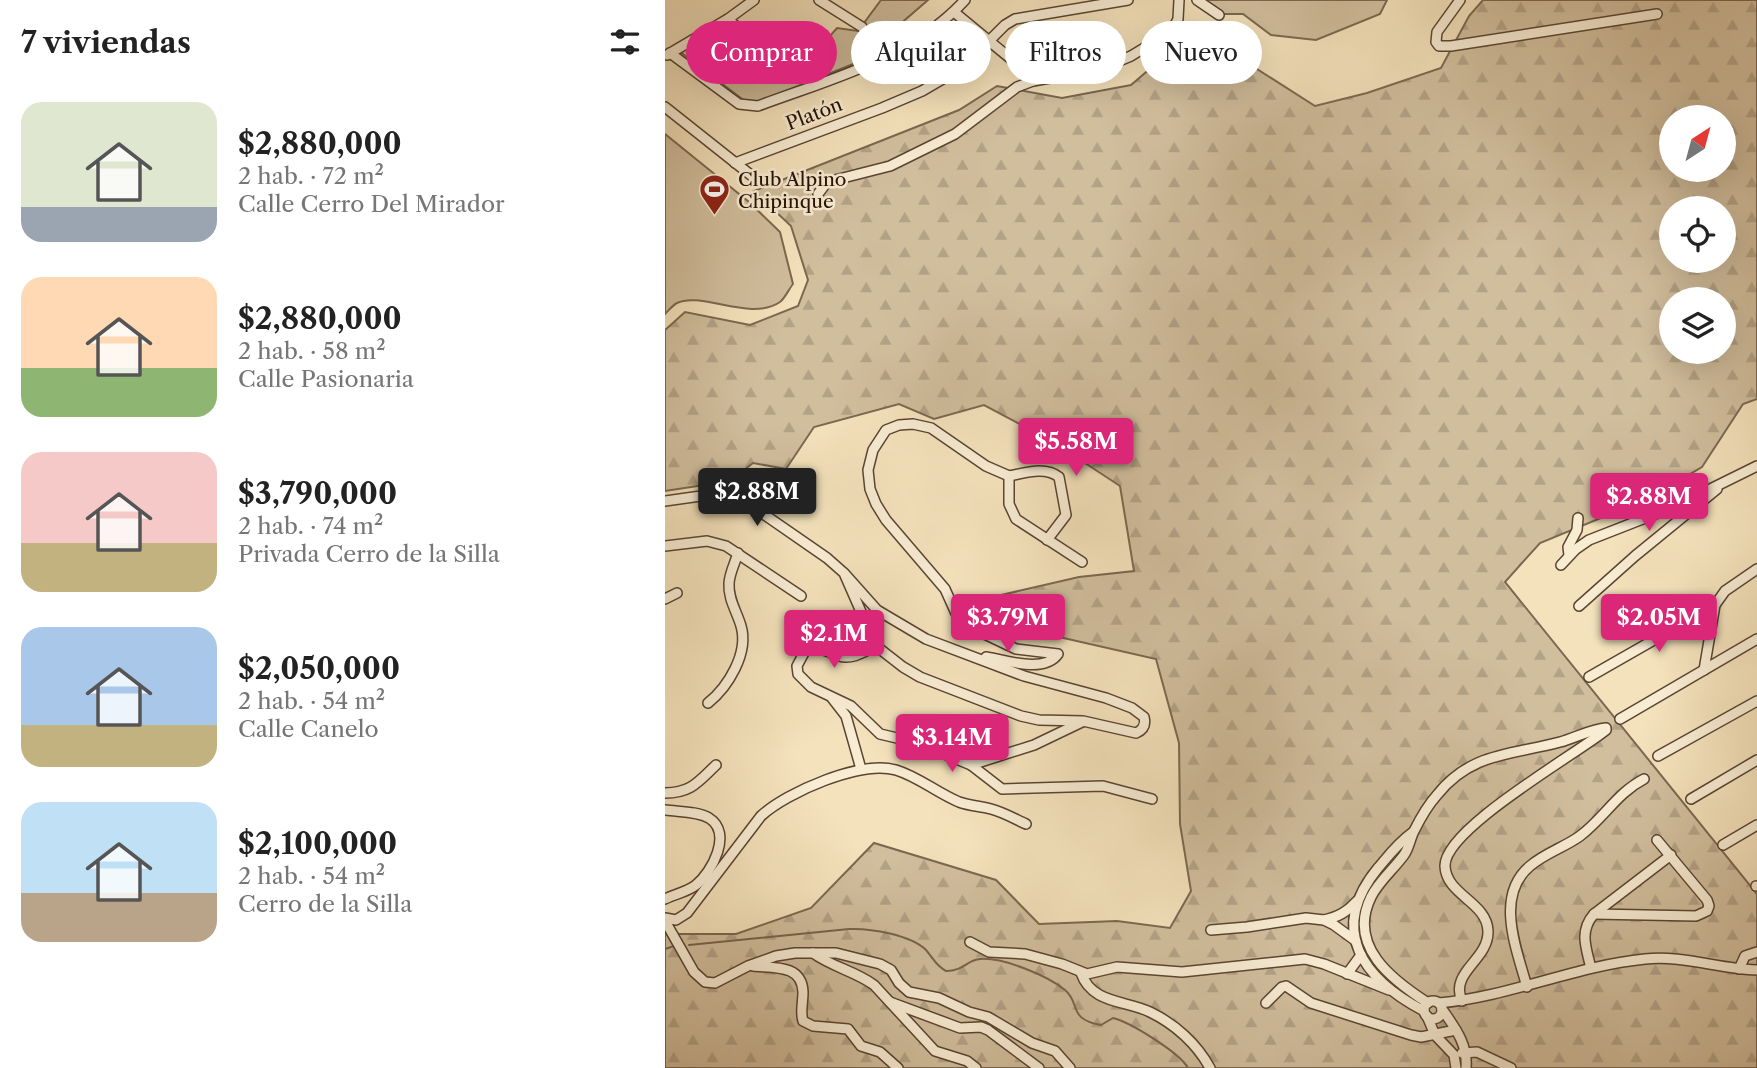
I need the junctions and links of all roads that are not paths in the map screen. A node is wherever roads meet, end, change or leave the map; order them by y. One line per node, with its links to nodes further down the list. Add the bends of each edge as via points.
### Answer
1 (754, 0): 11 (street)
2 (819, 0): 13 (street)
3 (965, 0): 8 (street)
4 (1128, 0): 15 (street, Platón, via 1015,19)
5 (1179, 0): 19 (street, via 1172,31)
6 (1197, 0): 10 (street)
7 (1460, 0): 9 (street, via 1437,32 1439,46)
8 (954, 12): 14 (street); 17 (street, via 894,54 758,106 739,104)
9 (1657, 14)
10 (1219, 15)
11 (728, 19): 12 (street); 17 (street)
12 (730, 21)
13 (852, 21)
14 (965, 21)
15 (991, 40)
16 (991, 42): 18 (street)
17 (667, 55)
18 (1005, 55)
19 (1126, 58)
20 (933, 84): 23 (street, Platón)
21 (1026, 84): 25 (street, via 1011,90 955,134 890,166 827,182)
22 (665, 107): 23 (street)
23 (735, 163): 24 (street)
24 (752, 176)
25 (818, 194)
26 (1757, 466): 28 (street)
27 (1009, 476): 31 (street, via 1011,512); 31 (street, via 1045,470 1059,477 1066,515); 46 (street, via 986,466 931,428 913,424 887,430 873,450 867,470 881,512 945,589 959,620 1016,649 1058,654 1037,664)
28 (1725, 483): 34 (street, via 1589,540); 42 (street)
29 (665, 501): 38 (street, via 732,495)
30 (1578, 518): 34 (street, via 1567,547)
31 (1047, 540): 35 (street)
32 (665, 546): 33 (street, via 707,541)
33 (738, 553): 40 (street); 51 (street, via 729,585 743,643 735,669)
34 (1569, 555): 36 (street)
35 (1082, 562)
36 (1561, 565)
37 (1757, 569): 43 (street, via 1725,591)
38 (844, 573): 45 (street); 46 (street, via 891,620 926,639)
39 (677, 593): 41 (street)
40 (801, 596)
41 (665, 599)
42 (1579, 606)
43 (1715, 606): 47 (street); 48 (street)
44 (1757, 639): 47 (street)
45 (876, 646): 49 (street, via 851,657 821,648 805,651 798,674 811,687); 53 (street, via 919,677 1021,716)
46 (972, 655): 53 (street, via 1024,676 1106,698 1140,713 1145,721 1136,733)
47 (1704, 670): 52 (street)
48 (1589, 677)
49 (828, 694): 57 (street, via 851,706 880,734 918,743); 58 (street, via 846,716)
50 (1757, 701): 54 (street)
51 (708, 703)
52 (1620, 719)
53 (1083, 722): 57 (street, via 1034,745)
54 (1658, 756)
55 (1757, 760): 62 (street)
56 (716, 765): 60 (street, via 693,787)
57 (971, 765): 61 (street, via 1002,789 1103,786)
58 (861, 769): 64 (street, via 895,770 959,802 989,808); 77 (street, via 771,807 687,913)
59 (1644, 779): 91 (street, via 1617,797 1579,837 1529,867 1518,879 1510,909)
60 (665, 793)
61 (1152, 799)
62 (1691, 799)
63 (665, 810): 74 (street, via 704,816 720,832 713,864 701,879 687,891)
64 (1026, 824)
65 (1757, 825): 68 (street)
66 (1413, 832): 70 (street); 71 (street); 94 (street, via 1435,796 1471,764 1606,728 1469,827 1448,853 1448,877 1483,914 1489,933 1479,957 1460,979)
67 (1657, 840): 69 (street)
68 (1723, 845)
69 (1671, 855): 76 (street); 76 (street, via 1707,900 1709,906 1702,915)
70 (1387, 857): 71 (street); 72 (street)
71 (1397, 865): 73 (street)
72 (1371, 876): 73 (street); 75 (street)
73 (1379, 883): 97 (street, via 1366,912 1370,949 1378,963)
74 (665, 899)
75 (1357, 901): 78 (street, via 1337,917); 80 (street)
76 (1594, 914): 86 (street, via 1584,932)
77 (665, 920): 85 (street, via 694,972 705,982 723,981)
78 (1324, 920): 79 (street, via 1306,918); 80 (street)
79 (1210, 930)
80 (1356, 941): 84 (street)
81 (970, 942): 89 (street, via 989,952 1025,954)
82 (812, 952): 85 (street, via 776,956); 93 (street, via 864,977); 105 (street, via 887,966 909,992 988,1017 1031,1043 1055,1051)
83 (1757, 952): 87 (street, via 1745,956)
84 (1361, 955): 90 (street); 92 (street)
85 (748, 966): 102 (street, via 788,969 801,982 803,1021 813,1027 848,1029 861,1046 880,1052)
86 (1591, 968): 87 (street, via 1648,958 1689,959); 91 (street)
87 (1739, 969): 88 (street)
88 (1757, 970)
89 (1081, 973): 90 (street, via 1117,967 1182,972 1305,960); 106 (street, via 1085,985 1099,996 1147,1010 1169,1022)
90 (1347, 974): 92 (street)
91 (1527, 987): 94 (street)
92 (1389, 990): 97 (street)
93 (888, 1001): 103 (street, via 935,1051); 104 (street, via 960,1028 988,1030)
94 (1462, 1001): 96 (street)
95 (1266, 1003): 99 (street, via 1286,986 1311,1003 1347,1016 1411,1035)
96 (1440, 1006): 97 (street, via 1433,1001); 97 (street, via 1439,1017 1433,1019); 98 (street)
97 (1426, 1010): 99 (street)
98 (1456, 1030): 99 (street); 100 (street)
99 (1435, 1035): 101 (street)
100 (1466, 1052): 101 (street); 108 (street); 109 (street, via 1489,1056)
101 (1454, 1055): 107 (street)
102 (898, 1068)
103 (976, 1068)
104 (1039, 1068)
105 (1070, 1068)
106 (1210, 1068)
107 (1456, 1068)
108 (1466, 1068)
109 (1511, 1068)

